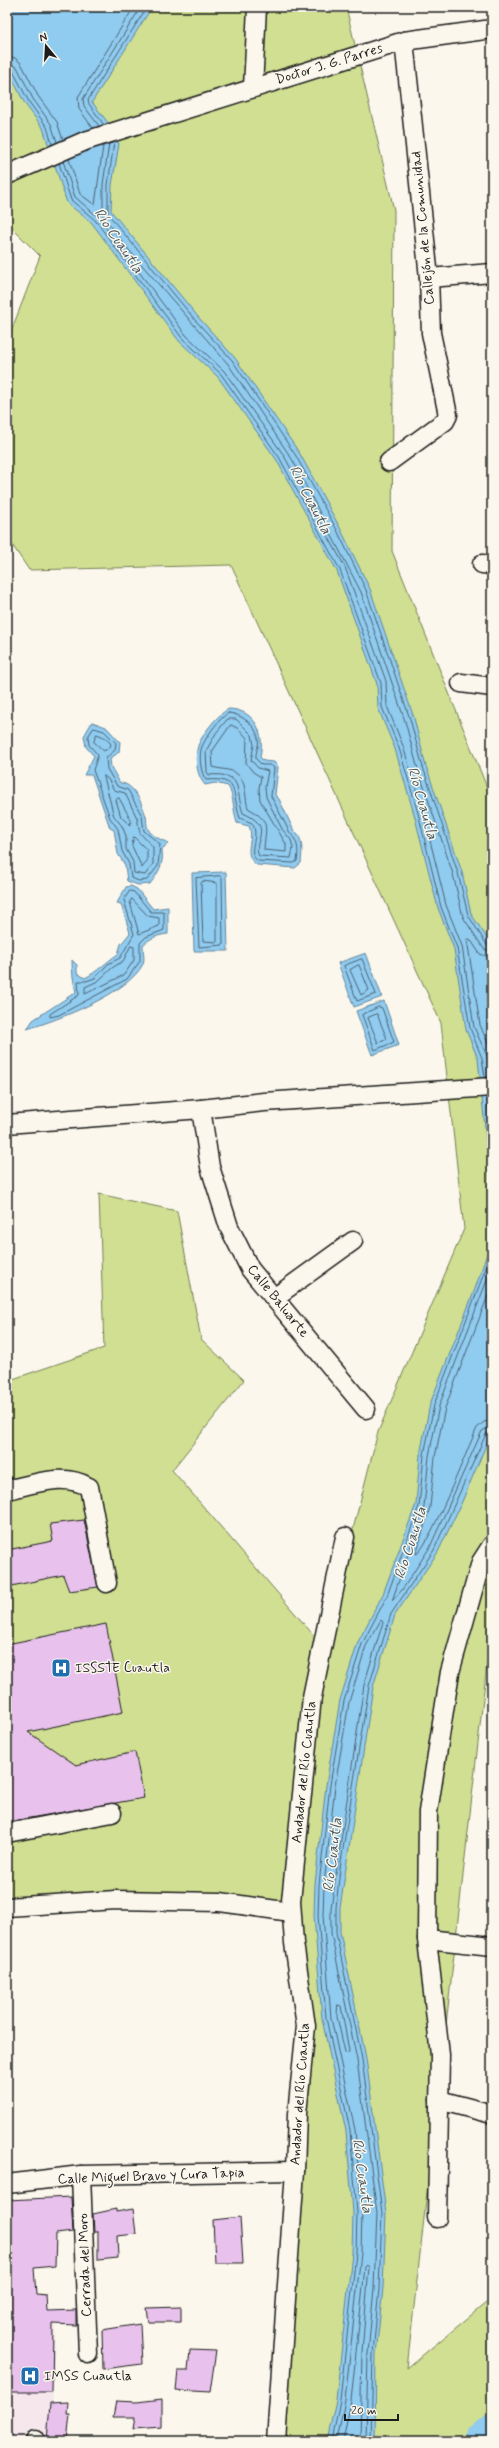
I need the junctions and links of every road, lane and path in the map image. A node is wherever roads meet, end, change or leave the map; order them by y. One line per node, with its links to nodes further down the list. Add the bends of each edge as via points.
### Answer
1 (257, 7): 4 (street)
2 (492, 29): 3 (street, Doctor J. G. Parres)
3 (404, 41): 4 (street, Doctor J. G. Parres); 7 (street, Callejón de la Comunidad)
4 (252, 88): 5 (street, Doctor J. G. Parres, via 85,141)
5 (7, 175)
6 (492, 273): 7 (street)
7 (429, 278): 8 (street, Callejón de la Comunidad, via 431,333 448,415 445,421)
8 (389, 462)
9 (461, 683): 10 (street)
10 (492, 687)
11 (492, 1087): 12 (street, via 264,1102)
12 (201, 1109): 13 (street); 15 (street, Calle Baluarte, via 210,1167 229,1227 250,1269)
13 (7, 1124)
14 (353, 1241): 15 (street)
15 (274, 1298): 16 (street, Calle Baluarte)
16 (366, 1409)
17 (7, 1490): 20 (street, via 64,1478 78,1481 88,1487)
18 (345, 1537): 24 (street, Andador del Río Cuautla, via 312,1697)
19 (491, 1545): 25 (street, via 481,1562 447,1688 428,1812)
20 (107, 1583)
21 (112, 1813): 22 (street)
22 (7, 1833)
23 (7, 1907): 24 (street, via 116,1900 220,1902)
24 (291, 1912): 29 (street, Andador del Río Cuautla, via 306,2026 297,2114)
25 (427, 1939): 26 (street); 27 (street, via 440,2055)
26 (492, 1946)
27 (439, 2100): 28 (street); 32 (street)
28 (492, 2114)
29 (295, 2172): 30 (street, Calle Miguel Bravo y Cura Tapia); 34 (street, Andador del Río Cuautla)
30 (81, 2176): 31 (street, Calle Miguel Bravo y Cura Tapia); 33 (street, Cerrada del Moro)
31 (7, 2184)
32 (437, 2218)
33 (88, 2354)
34 (276, 2441)

